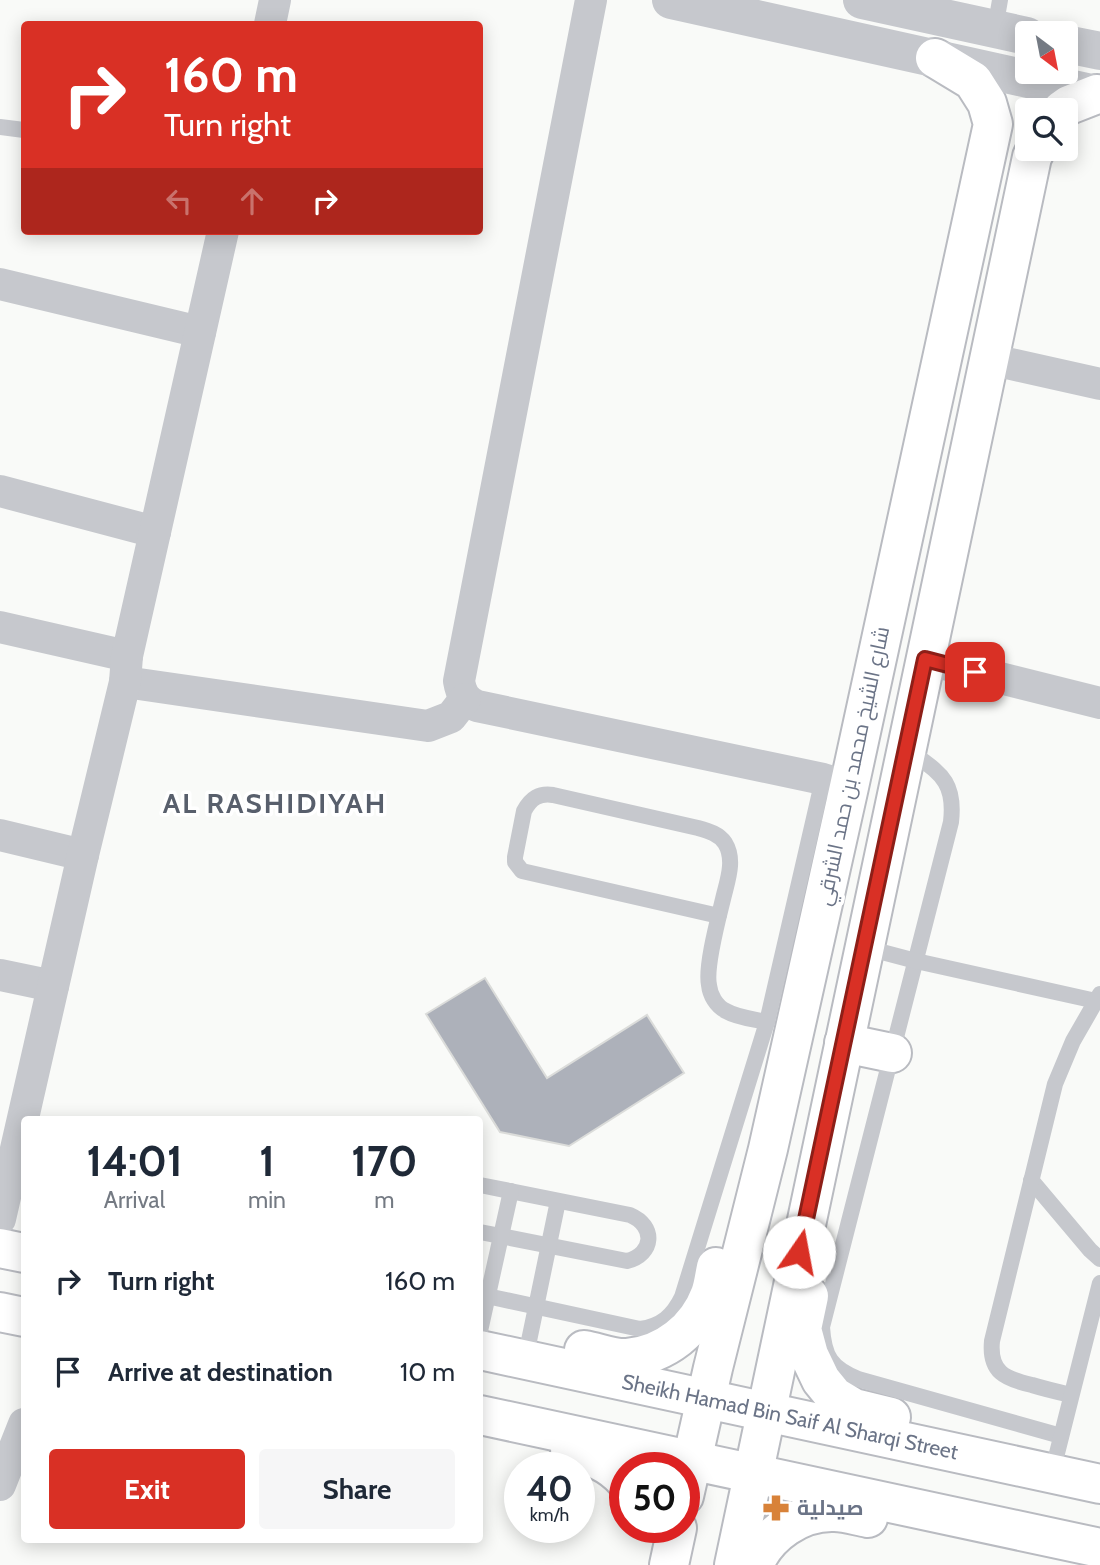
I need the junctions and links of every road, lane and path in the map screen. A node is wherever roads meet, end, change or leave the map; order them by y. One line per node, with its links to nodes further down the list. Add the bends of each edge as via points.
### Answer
1 (275, 0): 5 (street)
2 (591, 0): 25 (street, via 459,681)
3 (671, 0): 9 (street)
4 (862, 0): 6 (street)
5 (271, 21)
6 (1008, 22)
7 (1078, 46): 8 (street)
8 (1100, 51)
9 (935, 58): 10 (street); 28 (main road, شارع الشيخ محمد بن حمد الشرقي, via 973,81 988,103 993,124)
10 (1099, 94): 11 (main road)
11 (1078, 102)
12 (0, 127): 13 (lane)
13 (21, 130)
14 (1032, 161): 18 (main road)
15 (222, 235): 17 (street)
16 (0, 284): 17 (street)
17 (201, 332): 21 (street)
18 (989, 359): 19 (street); 23 (main road)
19 (1100, 384)
20 (0, 491): 21 (street)
21 (155, 532): 24 (street)
22 (0, 627): 24 (street)
23 (925, 659): 26 (street); 27 (main road)
24 (126, 669): 25 (street, via 428,726 451,717); 30 (street)
25 (465, 699): 28 (street, via 477,706)
26 (1100, 703)
27 (906, 748): 32 (main road); 33 (lane, via 938,772 952,808)
28 (836, 783): 37 (lane); 43 (main road, شارع الشيخ محمد بن حمد الشرقي)
29 (0, 835): 30 (street)
30 (83, 855): 35 (street)
31 (719, 916): 31 (lane, via 731,857 713,832 546,794 532,799 524,810 515,857 522,871); 37 (lane, via 709,971 711,993 724,1011)
32 (863, 947): 33 (lane); 38 (main road)
33 (916, 961): 36 (lane); 39 (lane)
34 (0, 975): 35 (street)
35 (53, 986): 40 (street)
36 (1098, 998): 44 (lane, via 1055,1084)
37 (767, 1022): 61 (lane, via 682,1297 670,1317 650,1328)
38 (844, 1043): 39 (main road); 42 (main road)
39 (892, 1053): 69 (lane, via 822,1328 823,1345 842,1372 859,1379)
40 (23, 1116)
41 (21, 1127): 48 (street)
42 (820, 1148): 65 (main road); 73 (main road, via 824,1209 802,1329 821,1380 834,1396 854,1408 979,1439)
43 (768, 1149): 61 (main road, via 730,1208 709,1295 695,1322 674,1342 625,1358); 64 (main road, شارع الشيخ محمد بن حمد الشرقي)
44 (1031, 1181): 54 (lane); 63 (lane, via 992,1340 993,1359 1008,1378)
45 (483, 1186): 46 (lane)
46 (510, 1191): 47 (lane); 50 (lane)
47 (558, 1201): 51 (lane); 51 (lane, via 630,1215 645,1226 648,1244 636,1259 627,1261)
48 (0, 1219)
49 (483, 1233): 50 (lane)
50 (500, 1237): 51 (lane); 56 (lane)
51 (548, 1246): 61 (lane)
52 (0, 1248): 53 (main road)
53 (21, 1252)
54 (1100, 1259)
55 (1100, 1283): 63 (lane)
56 (487, 1296): 59 (lane); 61 (lane)
57 (0, 1311): 58 (main road)
58 (21, 1316)
59 (483, 1317)
60 (483, 1332): 61 (main road)
61 (530, 1335): 62 (main road, Sheikh Hamad Bin Saif Al Sharqi Street); 64 (main road, Sheikh Hamad Bin Saif Al Sharqi Street)
62 (483, 1349)
63 (1071, 1395): 69 (lane)
64 (706, 1399): 65 (main road, Sheikh Hamad Bin Saif Al Sharqi Street); 70 (main road, شارع الشيخ محمد بن حمد الشرقي)
65 (766, 1412): 73 (main road, Sheikh Hamad Bin Saif Al Sharqi Street); 74 (main road)
66 (483, 1416): 71 (main road)
67 (483, 1428): 72 (main road, via 590,1455)
68 (21, 1432): 77 (street)
69 (1061, 1436): 73 (lane)
70 (694, 1452)
71 (609, 1454)
72 (609, 1466)
73 (1042, 1471): 76 (main road, Sheikh Hamad Bin Saif Al Sharqi Street)
74 (753, 1474): 75 (main road); 78 (main road); 84 (main road)
75 (700, 1477)
76 (1100, 1484)
77 (0, 1486)
78 (1012, 1529): 81 (main road); 85 (main road, via 969,1534 822,1513 786,1526 770,1539)
79 (651, 1543): 82 (main road)
80 (673, 1543): 83 (main road)
81 (1100, 1548)
82 (650, 1565)
83 (668, 1565)
84 (734, 1565)
85 (754, 1565)

